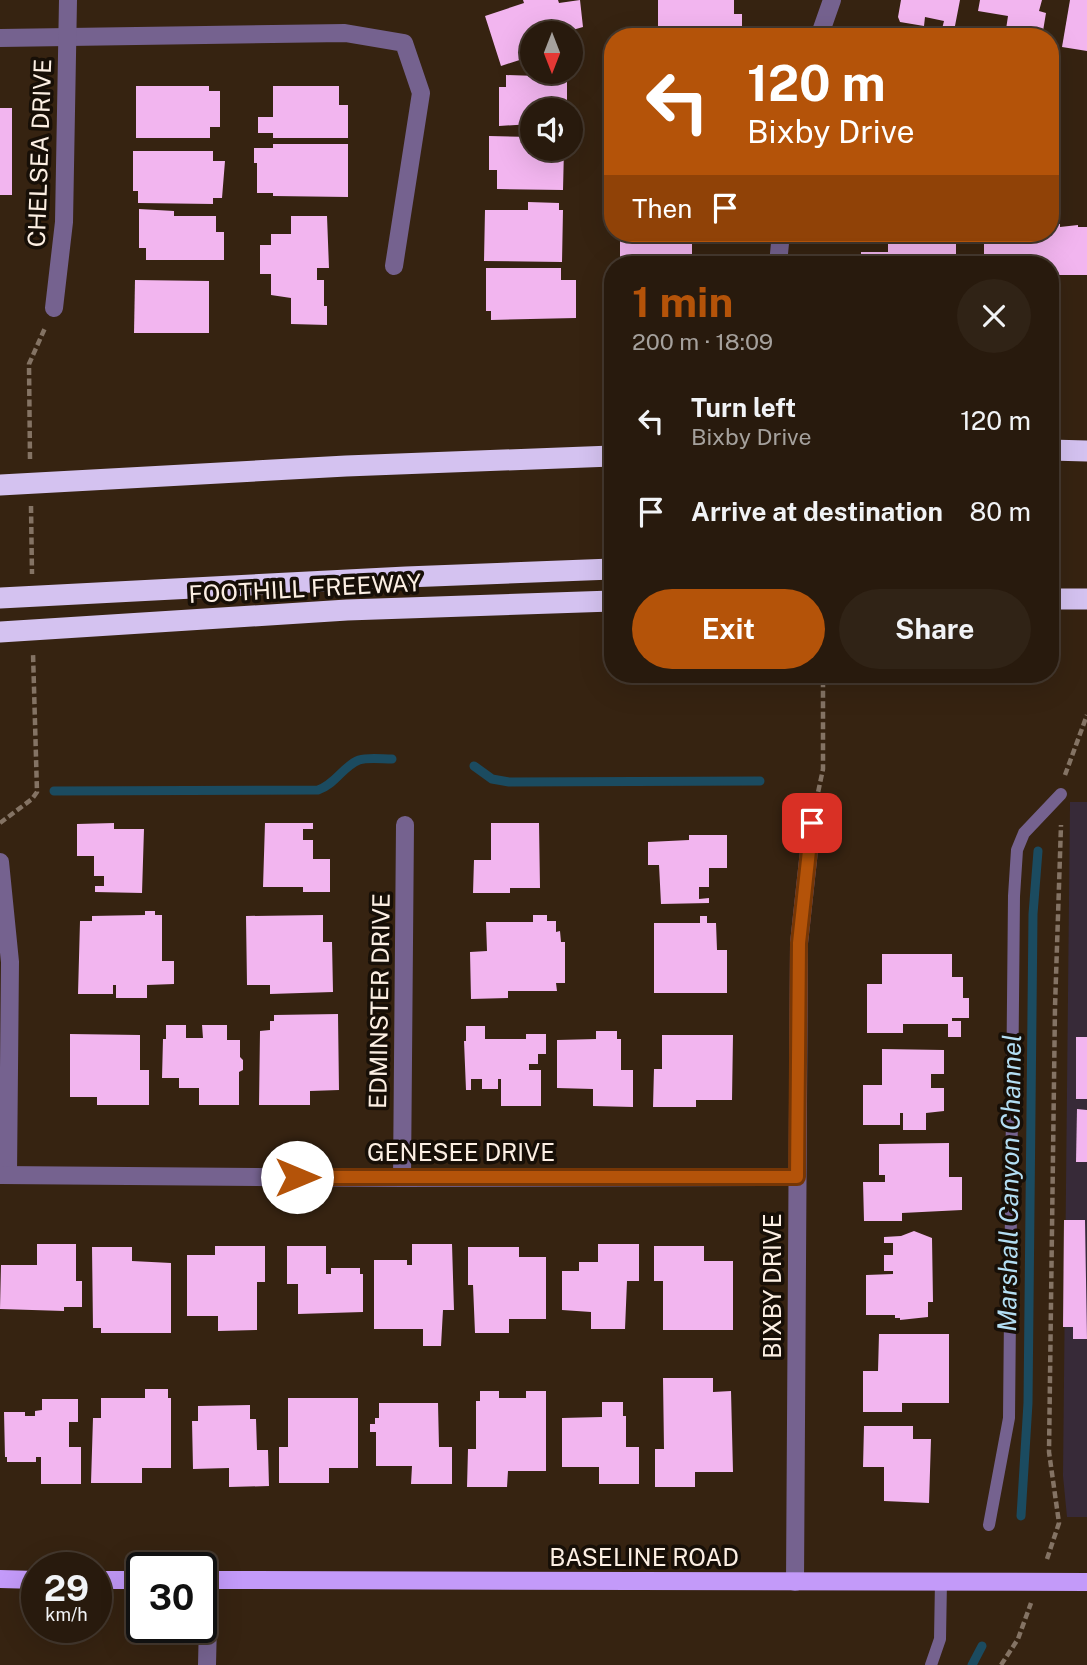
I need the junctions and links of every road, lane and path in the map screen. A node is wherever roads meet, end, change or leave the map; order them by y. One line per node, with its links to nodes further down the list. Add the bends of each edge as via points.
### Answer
1 (68, 0): 5 (street, CHELSEA DRIVE)
2 (832, 0): 3 (street)
3 (822, 28)
4 (0, 38): 5 (street)
5 (68, 38): 6 (street, via 345,33 404,43 421,93); 7 (street, CHELSEA DRIVE, via 64,222)
6 (394, 266)
7 (54, 308): 11 (path, via 29,363)
8 (1059, 450): 9 (highway)
9 (1087, 450)
10 (604, 456): 12 (highway)
11 (30, 472)
12 (0, 485)
13 (31, 499): 15 (path)
14 (604, 569): 16 (highway)
15 (32, 580)
16 (0, 598)
17 (1059, 598): 18 (highway)
18 (1087, 599)
19 (604, 601): 20 (highway, FOOTHILL FREEWAY, via 346,610)
20 (0, 632)
21 (33, 648): 25 (path, via 37,792)
22 (823, 683): 26 (path, via 823,769)
23 (1087, 715): 24 (path, via 1066,767)
24 (1061, 794): 32 (lane, via 1024,833 1017,850 1009,1418); 38 (path, via 1048,1452 1059,1523)
25 (0, 823)
26 (812, 823): 30 (street, BIXBY DRIVE, via 799,943)
27 (405, 825): 31 (street, EDMINSTER DRIVE)
28 (0, 862): 29 (street, via 10,962)
29 (4, 1175): 31 (street, GENESEE DRIVE)
30 (797, 1177): 31 (street, GENESEE DRIVE); 37 (street, BIXBY DRIVE)
31 (402, 1178)
32 (989, 1525)
33 (0, 1580): 34 (main road)
34 (21, 1580)
35 (217, 1580): 37 (main road, BASELINE ROAD)
36 (941, 1581): 37 (main road, BASELINE ROAD); 38 (main road, BASELINE ROAD); 42 (lane, via 940,1639)
37 (795, 1582)
38 (1039, 1582): 39 (main road, BASELINE ROAD); 43 (path, via 1018,1639)
39 (1087, 1582)
40 (206, 1643): 41 (street)
41 (206, 1665)
42 (931, 1665)
43 (1001, 1665)

